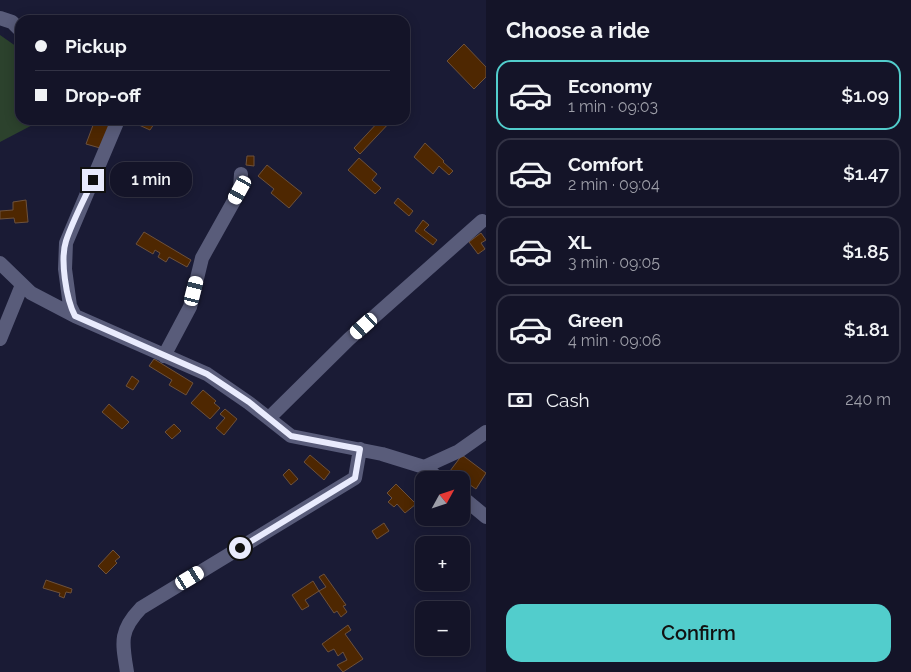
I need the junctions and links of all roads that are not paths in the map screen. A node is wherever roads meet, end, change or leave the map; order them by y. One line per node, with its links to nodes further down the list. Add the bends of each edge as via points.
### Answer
1 (0, 18): 2 (street)
2 (15, 25)
3 (116, 125): 8 (street, via 66,243 65,269 70,306)
4 (241, 174): 10 (street, via 240,190 202,258 190,307)
5 (482, 221): 11 (street, via 350,339)
6 (0, 263): 7 (street)
7 (22, 285): 8 (street, via 30,293); 9 (street)
8 (75, 316): 10 (street)
9 (0, 339)
10 (164, 356): 11 (street, via 207,374)
11 (268, 418): 13 (street, via 291,436)
12 (486, 432): 14 (street, via 459,451)
13 (360, 449): 14 (street); 18 (street, via 355,478 141,608 129,621 123,643)
14 (424, 468): 15 (street)
15 (428, 471)
16 (470, 503): 17 (street)
17 (486, 516)
18 (127, 672)

